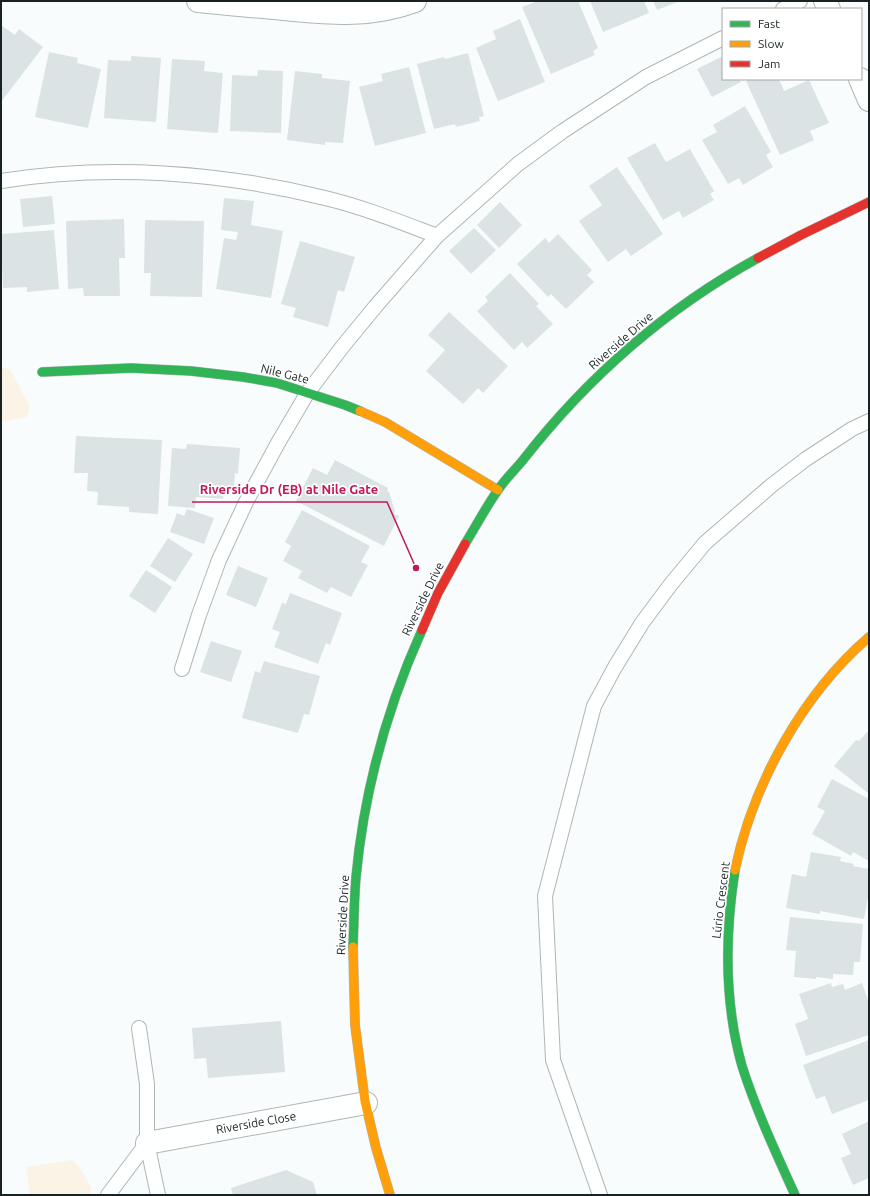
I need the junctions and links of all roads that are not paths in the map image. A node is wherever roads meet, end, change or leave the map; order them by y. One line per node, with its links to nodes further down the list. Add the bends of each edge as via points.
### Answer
1 (198, 1): 2 (street, via 333,13 361,13)
2 (415, 1)
3 (800, 1): 4 (lane)
4 (785, 8)
5 (722, 39): 10 (lane, via 646,77 563,131 518,164)
6 (860, 80): 7 (street)
7 (869, 100)
8 (1, 181): 10 (lane, via 115,172 182,174 215,178 326,198)
9 (869, 202): 14 (street, Riverside Drive, via 789,240 734,271 692,298 653,328 570,404)
10 (437, 236): 12 (lane, via 370,312)
11 (42, 372): 12 (street, Nile Gate, via 131,368 191,371 277,383)
12 (308, 392): 14 (street, Nile Gate, via 385,422); 16 (lane, via 246,502 219,560)
13 (869, 421): 23 (lane, via 852,429 800,463 705,543 642,623 594,706 545,896 554,1060)
14 (498, 490): 18 (street, Riverside Drive, via 454,561 418,634 385,726 372,776 357,876 353,936 355,1013)
15 (869, 637): 24 (street, Lúrio Crescent, via 834,672 791,728 769,772 741,843 733,886 728,939 728,981 739,1049 754,1099)
16 (182, 669)
17 (139, 1028): 19 (lane, via 147,1084)
18 (366, 1103): 19 (street, Riverside Close); 22 (street, Riverside Drive)
19 (147, 1143): 20 (lane); 21 (lane)
20 (108, 1195)
21 (158, 1195)
22 (390, 1195)
23 (600, 1195)
24 (795, 1195)

